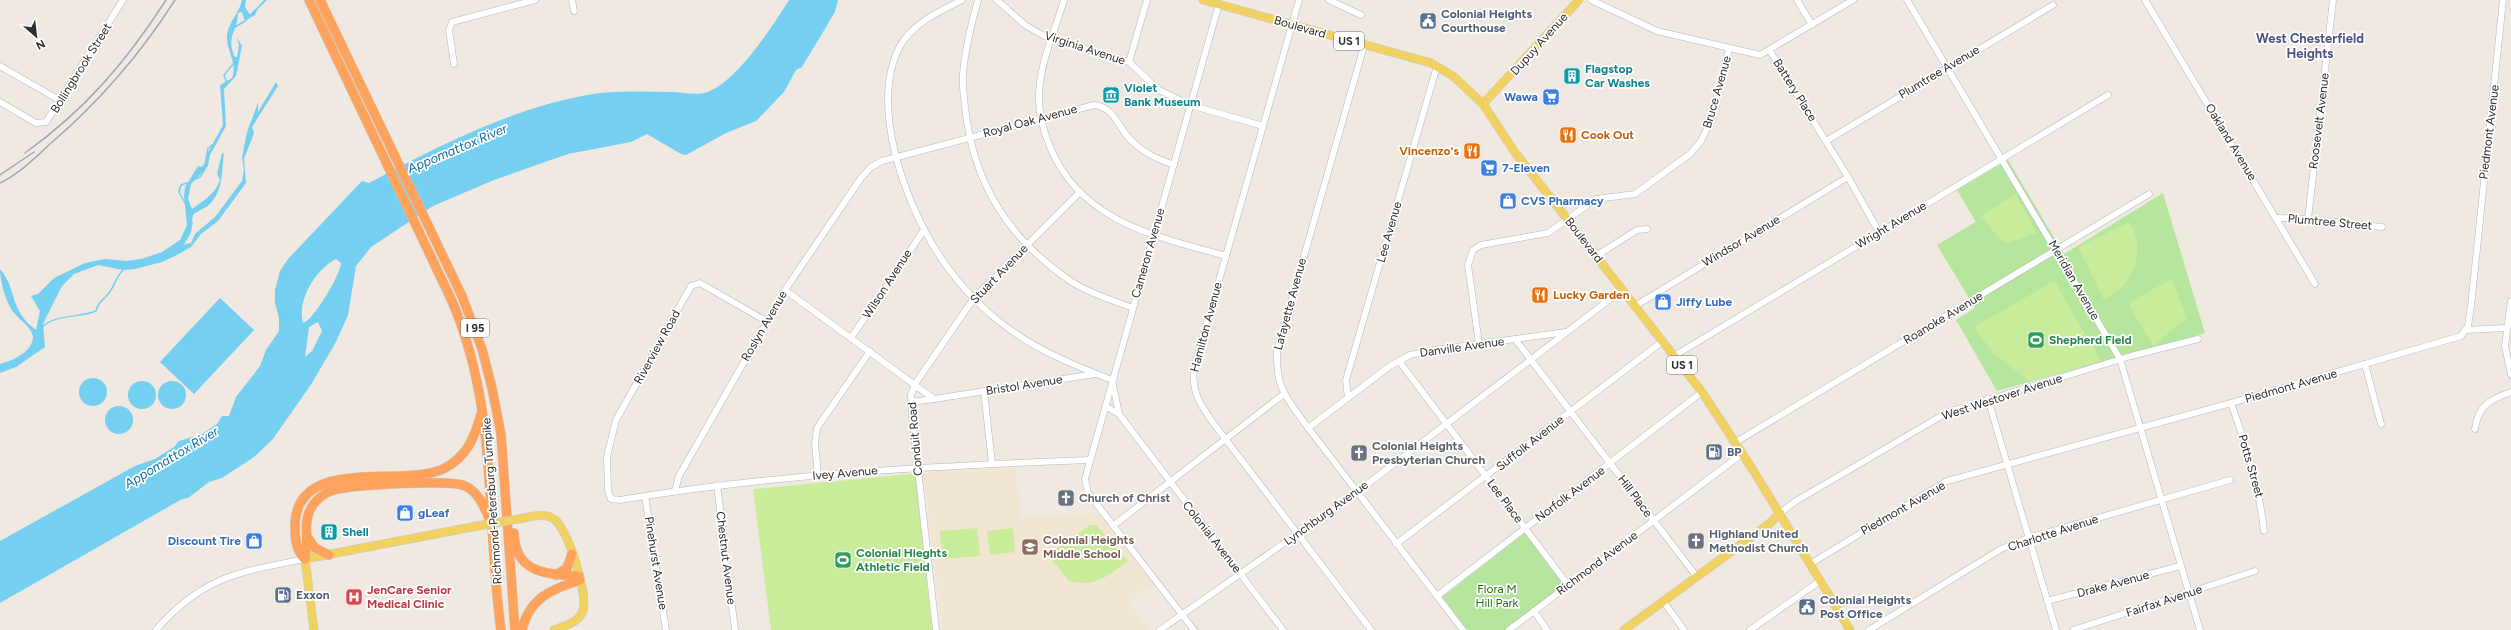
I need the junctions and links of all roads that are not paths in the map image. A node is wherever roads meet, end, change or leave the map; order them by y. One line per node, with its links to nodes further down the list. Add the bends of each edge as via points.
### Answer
1 (123, 0): 38 (street, Bollingbrook Street)
2 (309, 0): 101 (highway, Richmond-Petersburg Turnpike / I 95, via 462,324)
3 (320, 0): 127 (highway, Richmond-Petersburg Turnpike / I 95, via 462,296 487,367 500,426)
4 (535, 0): 33 (street, via 454,20 450,25)
5 (572, 0): 24 (street)
6 (962, 0): 46 (street, via 936,13 914,29 901,46 889,73 888,104)
7 (978, 0): 44 (street, via 966,42 962,76)
8 (998, 0): 28 (street, Virginia Avenue, via 1025,25)
9 (1064, 0): 28 (street)
10 (1147, 0): 32 (street)
11 (1204, 0): 22 (main road, Boulevard / US 1)
12 (1299, 0): 26 (street, Hamilton Avenue)
13 (1329, 0): 25 (street)
14 (1579, 0): 40 (main road, Dupuy Avenue)
15 (1591, 0): 30 (street, Battery Place, via 1657,31)
16 (1797, 0): 27 (street)
17 (1853, 0): 27 (street)
18 (1907, 0): 36 (street, Meridian Avenue)
19 (2145, 0): 53 (street, Oakland Avenue)
20 (2333, 0): 54 (street, Roosevelt Avenue)
21 (2503, 0): 74 (street, Piedmont Avenue, via 2500,51)
22 (1219, 4): 26 (main road, Boulevard / US 1); 41 (street, Cameron Avenue)
23 (2053, 4): 36 (street, Plumtree Avenue)
24 (574, 11)
25 (1361, 15)
26 (1292, 25): 29 (main road, Boulevard / US 1); 43 (street, Hamilton Avenue)
27 (1812, 25): 31 (street)
28 (1052, 39): 32 (street, Virginia Avenue); 42 (street, via 1040,88)
29 (1364, 46): 35 (main road, Boulevard / US 1); 94 (street, Lafayette Avenue, via 1277,351 1276,373)
30 (1729, 49): 31 (street, Battery Place, via 1758,55); 55 (street, Bruce Avenue, via 1710,122 1697,147 1635,194 1625,197 1601,197)
31 (1770, 51): 45 (street, Battery Place)
32 (1129, 62): 41 (street, Virginia Avenue, via 1159,90)
33 (454, 64)
34 (0, 66): 38 (street)
35 (1437, 66): 40 (main road, Boulevard / US 1, via 1464,84); 95 (street, Lee Avenue, via 1346,380)
36 (1948, 68): 45 (street, Plumtree Avenue); 47 (street, Meridian Avenue)
37 (2108, 95): 47 (street, Wright Avenue)
38 (61, 101): 39 (street, Bollingbrook Street, via 46,122 40,124)
39 (0, 102)
40 (1483, 104): 55 (main road, Boulevard / US 1, via 1514,151)
41 (1190, 105): 43 (street, Virginia Avenue); 48 (street, Cameron Avenue)
42 (1040, 118): 44 (street, Royal Oak Avenue); 48 (street, Royal Oak Avenue, via 1088,106 1101,106 1111,111 1124,132 1140,149); 51 (street, via 1060,168)
43 (1263, 126): 63 (street, Hamilton Avenue)
44 (968, 137): 46 (street, Royal Oak Avenue); 61 (street, via 984,185 1006,221)
45 (1826, 141): 50 (street, Battery Place)
46 (896, 157): 49 (street, Royal Oak Avenue, via 879,162); 58 (street)
47 (2002, 158): 59 (street, Wright Avenue); 62 (street, Meridian Avenue)
48 (1174, 165): 60 (street, Cameron Avenue)
49 (867, 170): 66 (street, Roslyn Avenue)
50 (1848, 177): 59 (street, Battery Place); 70 (street, Windsor Avenue)
51 (1080, 192): 60 (street, via 1107,214); 61 (street, Stuart Avenue)
52 (2149, 194): 62 (street, Roanoke Avenue)
53 (2277, 218): 54 (street, Plumtree Street); 65 (street, Oakland Avenue)
54 (2308, 219): 56 (street, Plumtree Street)
55 (1568, 220): 64 (main road, Boulevard / US 1); 80 (street, Bruce Avenue, via 1548,233 1481,245 1470,254 1468,269)
56 (2382, 227)
57 (1647, 229): 64 (street, via 1637,230)
58 (924, 230): 68 (street, via 940,256); 76 (street, Wilson Avenue)
59 (1879, 232): 82 (street, Wright Avenue)
60 (1153, 235): 63 (street); 71 (street, Cameron Avenue)
61 (1027, 245): 68 (street, Stuart Avenue); 71 (street, via 1070,280)
62 (2057, 250): 84 (street, Meridian Avenue); 110 (street, Roanoke Avenue)
63 (1226, 256): 109 (street, Hamilton Avenue, via 1192,377 1198,402)
64 (1596, 256): 67 (main road, Boulevard / US 1)
65 (2315, 284)
66 (785, 290): 72 (street, Roslyn Avenue); 76 (street, Conduit Road)
67 (1622, 290): 70 (main road, Boulevard / US 1); 75 (street, Lynchburg Avenue)
68 (974, 298): 87 (street, via 1000,322 1033,345); 90 (street, Stuart Avenue)
69 (2511, 302): 73 (street)
70 (1635, 306): 79 (main road, Boulevard / US 1)
71 (1133, 308): 89 (street, Cameron Avenue)
72 (766, 321): 122 (street, Riverview Road, via 700,283 691,286 616,420 607,457); 123 (street, Roslyn Avenue, via 680,476)
73 (2506, 328): 74 (street); 88 (street, via 2505,352)
74 (2466, 330): 86 (street, Piedmont Avenue, via 2456,338)
75 (1568, 332): 77 (street, Danville Avenue); 83 (street, Lynchburg Avenue)
76 (851, 338): 81 (street, Conduit Road)
77 (1515, 339): 80 (street, Danville Avenue); 83 (street, Hill Place)
78 (2198, 339): 84 (street, West Westover Avenue)
79 (1662, 341): 82 (main road, Boulevard / US 1); 102 (street, Suffolk Avenue)
80 (1479, 344): 85 (street, Danville Avenue, via 1420,353)
81 (870, 351): 90 (street, Conduit Road); 117 (street, via 816,428)
82 (1674, 356): 92 (main road, Boulevard / US 1)
83 (1531, 360): 102 (street, Hill Place); 104 (street, Lynchburg Avenue)
84 (2120, 360): 97 (street, West Westover Avenue); 106 (street, Meridian Avenue)
85 (1399, 361): 95 (street, Danville Avenue); 104 (street, Lee Place)
86 (2365, 364): 99 (street, Piedmont Avenue); 105 (street)
87 (1095, 374): 89 (street, Bristol Avenue); 91 (street, Bristol Avenue)
88 (2511, 375)
89 (1112, 380): 100 (street, Cameron Avenue); 103 (street, Colonial Avenue)
90 (915, 384): 96 (street); 98 (street, Conduit Road)
91 (984, 391): 96 (street, Bristol Avenue); 114 (street)
92 (1702, 392): 110 (main road, Boulevard / US 1); 113 (street, Norfolk Avenue)
93 (2511, 392): 108 (street, via 2485,403 2479,413)
94 (1284, 394): 107 (street, Lafayette Avenue); 109 (street)
95 (1348, 398): 107 (street, Danville Avenue)
96 (934, 399): 98 (street, Bristol Avenue)
97 (1988, 399): 115 (street); 128 (street, West Westover Avenue, via 1941,415)
98 (911, 402): 116 (street, Conduit Road)
99 (2231, 403): 106 (street, Piedmont Avenue); 133 (street, Potts Street, via 2251,458 2261,500)
100 (1105, 406): 103 (street); 112 (street, Cameron Avenue)
101 (483, 407): 132 (highway, Richmond-Petersburg Turnpike / I 95); 140 (highway, via 474,438 467,450 441,470 421,474 340,479 323,484 311,492 302,502 296,520 297,550)
102 (1570, 411): 113 (street, Hill Place); 118 (street, Suffolk Avenue)
103 (1118, 414): 120 (street, Colonial Avenue)
104 (1447, 424): 118 (street, Lee Place); 124 (street, Lynchburg Avenue)
105 (2381, 424)
106 (2140, 427): 115 (street, Piedmont Avenue); 126 (street, Meridian Avenue)
107 (1308, 428): 124 (street, Lafayette Avenue)
108 (2475, 429)
109 (1225, 438): 120 (street); 135 (street, Hamilton Avenue)
110 (1736, 442): 111 (main road, Boulevard / US 1)
111 (1743, 453): 128 (main road, Boulevard / US 1); 129 (street, Richmond Avenue)
112 (1089, 460): 114 (street, Ivey Avenue); 130 (street, Cameron Avenue, via 1085,484)
113 (1610, 463): 129 (street, Hill Place); 131 (street, Norfolk Avenue)
114 (992, 464): 116 (street, Ivey Avenue)
115 (2007, 464): 136 (street); 141 (street, Piedmont Avenue, via 1938,485)
116 (918, 468): 117 (street, Ivey Avenue); 164 (street, Conduit Road)
117 (818, 475): 121 (street, Ivey Avenue)
118 (1486, 476): 131 (street, Lee Place); 137 (street, Suffolk Avenue)
119 (2230, 480): 126 (street, Charlotte Avenue)
120 (1169, 481): 130 (street); 144 (street, Colonial Avenue)
121 (717, 485): 123 (street, Ivey Avenue); 163 (street, Chestnut Avenue)
122 (608, 491): 125 (street, Ivey Avenue, via 609,497 613,500)
123 (675, 491): 125 (street, Ivey Avenue)
124 (1357, 492): 135 (street, Lynchburg Avenue); 137 (street, Lafayette Avenue)
125 (645, 496): 162 (street, Pinehurst Avenue)
126 (2161, 500): 136 (street, Charlotte Avenue); 142 (street, Meridian Avenue)
127 (506, 504): 145 (highway, via 514,541 523,560 539,572); 159 (highway, Richmond-Petersburg Turnpike / I 95)
128 (1780, 513): 141 (main road, Boulevard / US 1); 146 (main road)
129 (1654, 520): 146 (street, Hill Place); 149 (street, Richmond Avenue)
130 (1114, 525): 155 (street, Cameron Avenue)
131 (1525, 528): 149 (street, Lee Place); 151 (street, Norfolk Avenue)
132 (493, 529): 134 (highway, via 476,494 464,485 449,483 342,488 330,491 320,497 311,508 306,521); 158 (highway, Richmond-Petersburg Turnpike / I 95)
133 (2264, 531)
134 (306, 534): 139 (highway, via 315,548); 140 (highway)
135 (1298, 535): 144 (street, Lynchburg Avenue); 168 (street, Hamilton Avenue)
136 (2028, 538): 153 (street); 176 (street, Charlotte Avenue, via 2001,549)
137 (1396, 544): 151 (street, Lafayette Avenue)
138 (572, 554): 139 (main road, bridge, via 564,531 555,519 542,516); 145 (highway, via 567,568); 147 (main road)
139 (329, 555): 140 (main road)
140 (306, 559): 156 (street, via 243,572 215,581 198,591); 157 (main road)
141 (1810, 564): 148 (main road, Boulevard / US 1)
142 (2180, 566): 150 (street, Meridian Avenue); 153 (street, Drake Avenue)
143 (2255, 571): 150 (street, Fairfax Avenue)
144 (1241, 574): 155 (street, Lynchburg Avenue); 167 (street, Colonial Avenue)
145 (556, 575): 147 (highway)
146 (1697, 577): 152 (main road)
147 (579, 578): 160 (highway, via 543,595 530,610); 161 (main road, via 585,601 583,612 575,621)
148 (1820, 581): 174 (street); 175 (main road, Boulevard / US 1)
149 (1568, 585): 154 (street, Richmond Avenue)
150 (2189, 593): 178 (street, Fairfax Avenue); 179 (street, Meridian Avenue)
151 (1437, 596): 169 (street, Lafayette Avenue)
152 (1663, 601): 172 (main road); 173 (street)
153 (2047, 601): 177 (street)
154 (1534, 611): 170 (street, Richmond Avenue); 171 (street)
155 (1182, 615): 165 (street, Lynchburg Avenue); 166 (street, Cameron Avenue)
156 (156, 630)
157 (314, 630)
158 (501, 630)
159 (515, 630)
160 (522, 630)
161 (554, 630)
162 (666, 630)
163 (735, 630)
164 (936, 630)
165 (1160, 630)
166 (1194, 630)
167 (1283, 630)
168 (1371, 630)
169 (1463, 630)
170 (1509, 630)
171 (1547, 630)
172 (1624, 630)
173 (1684, 630)
174 (1752, 630)
175 (1850, 630)
176 (1869, 630)
177 (2056, 630)
178 (2073, 630)
179 (2200, 630)

